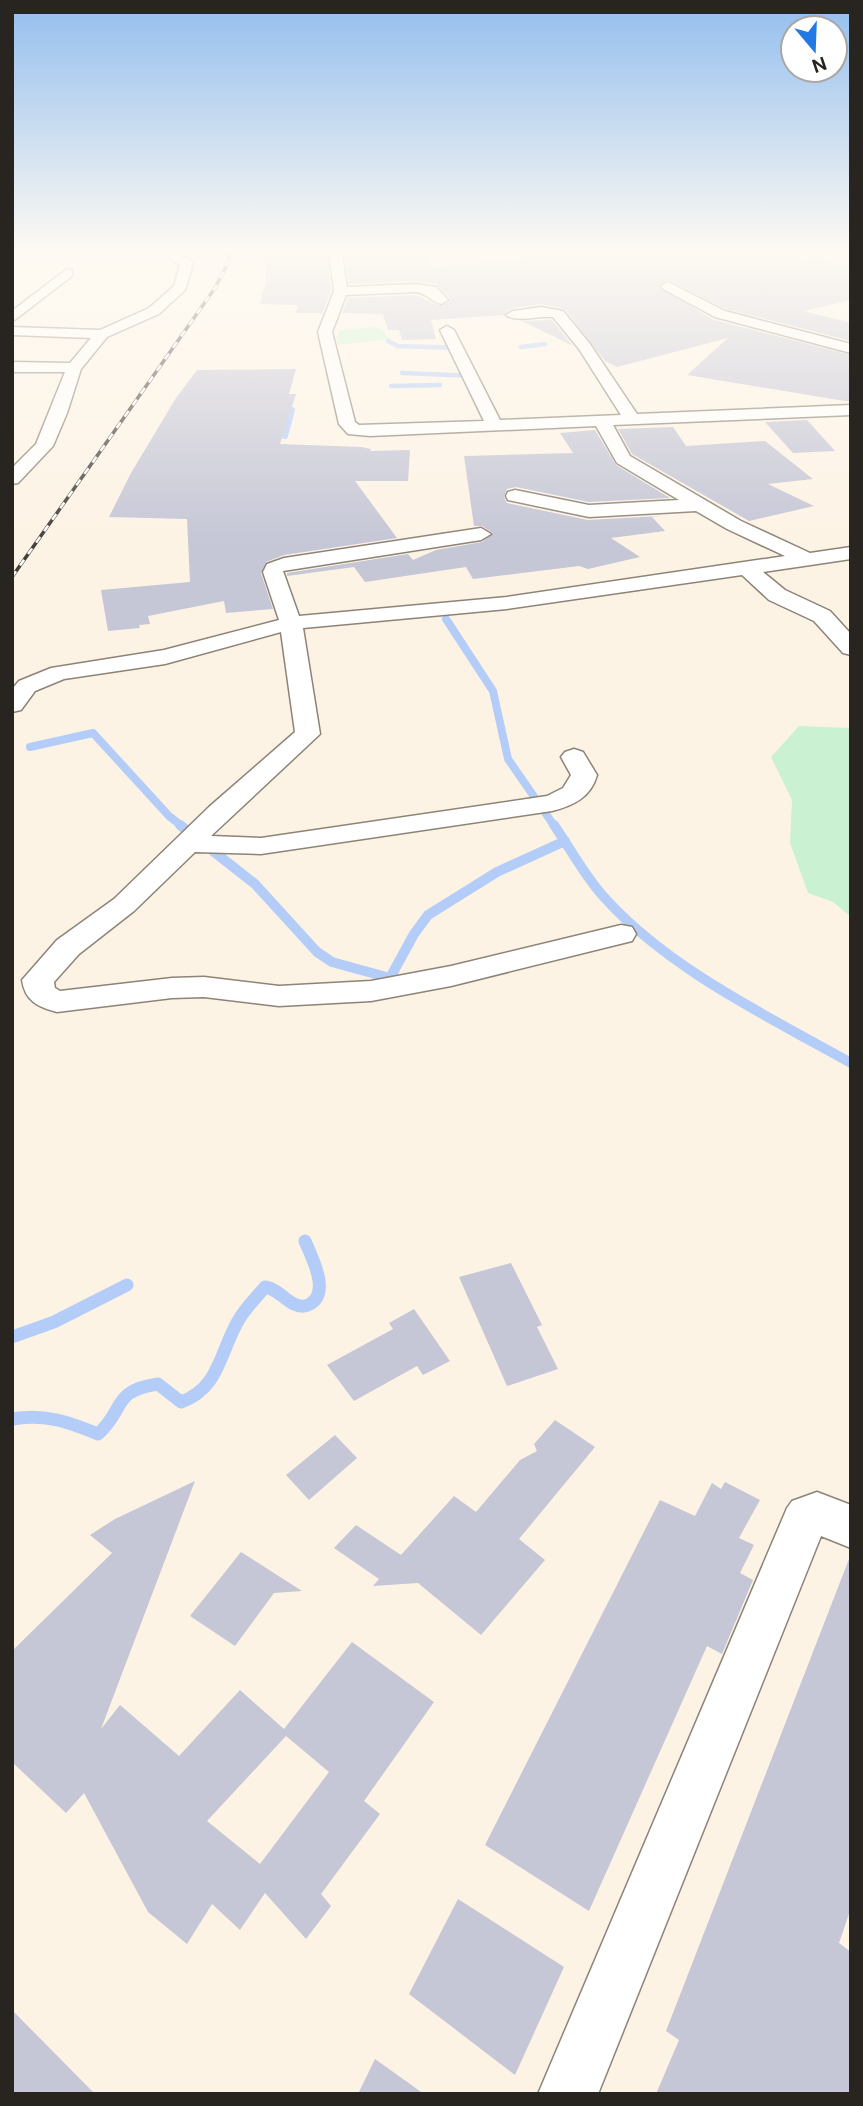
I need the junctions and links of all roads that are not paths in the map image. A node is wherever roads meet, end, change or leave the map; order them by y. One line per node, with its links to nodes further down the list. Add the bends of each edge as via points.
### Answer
1 (89, 349): 6 (street)
2 (330, 349): 10 (street, via 350,427 370,431)
3 (457, 349): 10 (street)
4 (586, 349): 8 (street)
5 (12, 367): 6 (street)
6 (74, 368): 11 (street, via 44,446)
7 (851, 410): 8 (street)
8 (632, 419): 9 (street)
9 (602, 421): 10 (street); 13 (street, via 623,459)
10 (495, 426)
11 (12, 479)
12 (515, 496): 13 (street, via 589,511)
13 (697, 505): 16 (street)
14 (481, 534): 18 (street, via 277,566 273,570)
15 (851, 553): 16 (street)
16 (805, 558): 17 (street)
17 (746, 568): 18 (street, via 508,603); 19 (street, via 777,595 822,616)
18 (291, 623): 20 (street, via 165,657 59,673 27,686); 22 (street, via 308,734)
19 (851, 648)
20 (12, 705)
21 (573, 757): 22 (street, via 584,775 582,783 567,798 552,803 275,844)
22 (191, 843): 23 (street, via 54,961 38,980 45,998 77,1001 204,987 279,996 371,991)
23 (621, 934)
24 (851, 1527): 25 (street, via 817,1513 803,1523)
25 (568, 2094)

